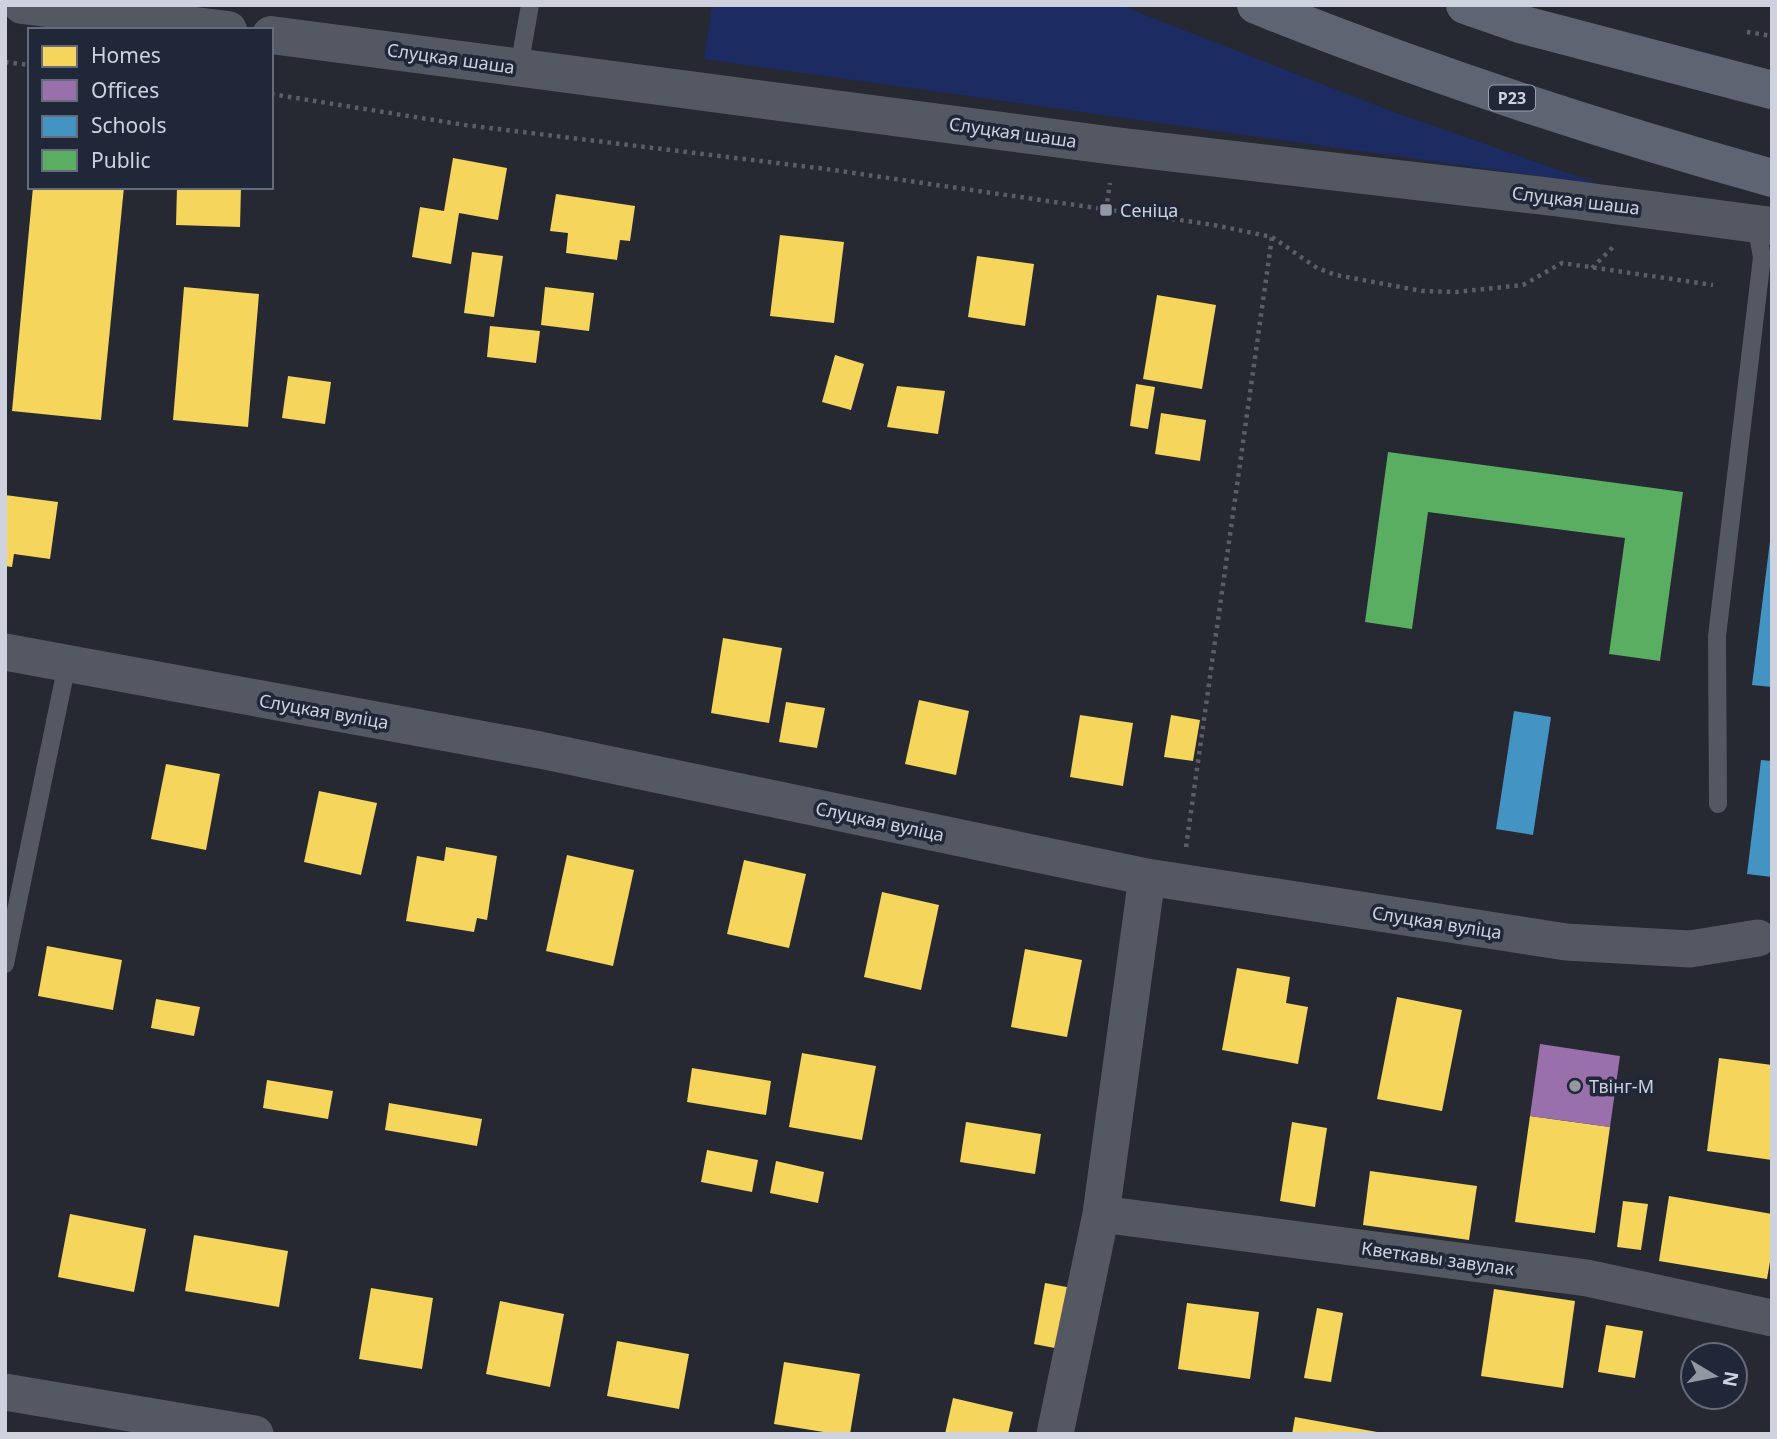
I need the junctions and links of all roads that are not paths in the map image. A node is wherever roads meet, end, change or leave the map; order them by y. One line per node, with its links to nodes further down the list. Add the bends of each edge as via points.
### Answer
1 (22, 5): 5 (street)
2 (530, 5): 7 (lane)
3 (1256, 5): 9 (highway, Р23, via 1490,91)
4 (1465, 5): 8 (highway, via 1520,24)
5 (212, 28)
6 (273, 35): 7 (street, Слуцкая шаша)
7 (519, 67): 10 (street, Слуцкая шаша)
8 (1772, 90)
9 (1772, 178)
10 (1764, 225): 11 (lane)
11 (1764, 295): 14 (lane, via 1717,636)
12 (5, 652): 13 (street, Слуцкая вуліца)
13 (67, 664): 15 (street, Слуцкая вуліца, via 540,750); 17 (lane)
14 (1718, 804)
15 (1164, 880): 16 (street, Слуцкая вуліца, via 1566,942 1690,949); 18 (street)
16 (1758, 938)
17 (5, 964)
18 (1101, 1214): 19 (street, Кветкавы завулак, via 1587,1278); 22 (street)
19 (1772, 1318)
20 (5, 1392): 21 (street)
21 (255, 1434)
22 (1055, 1434)

